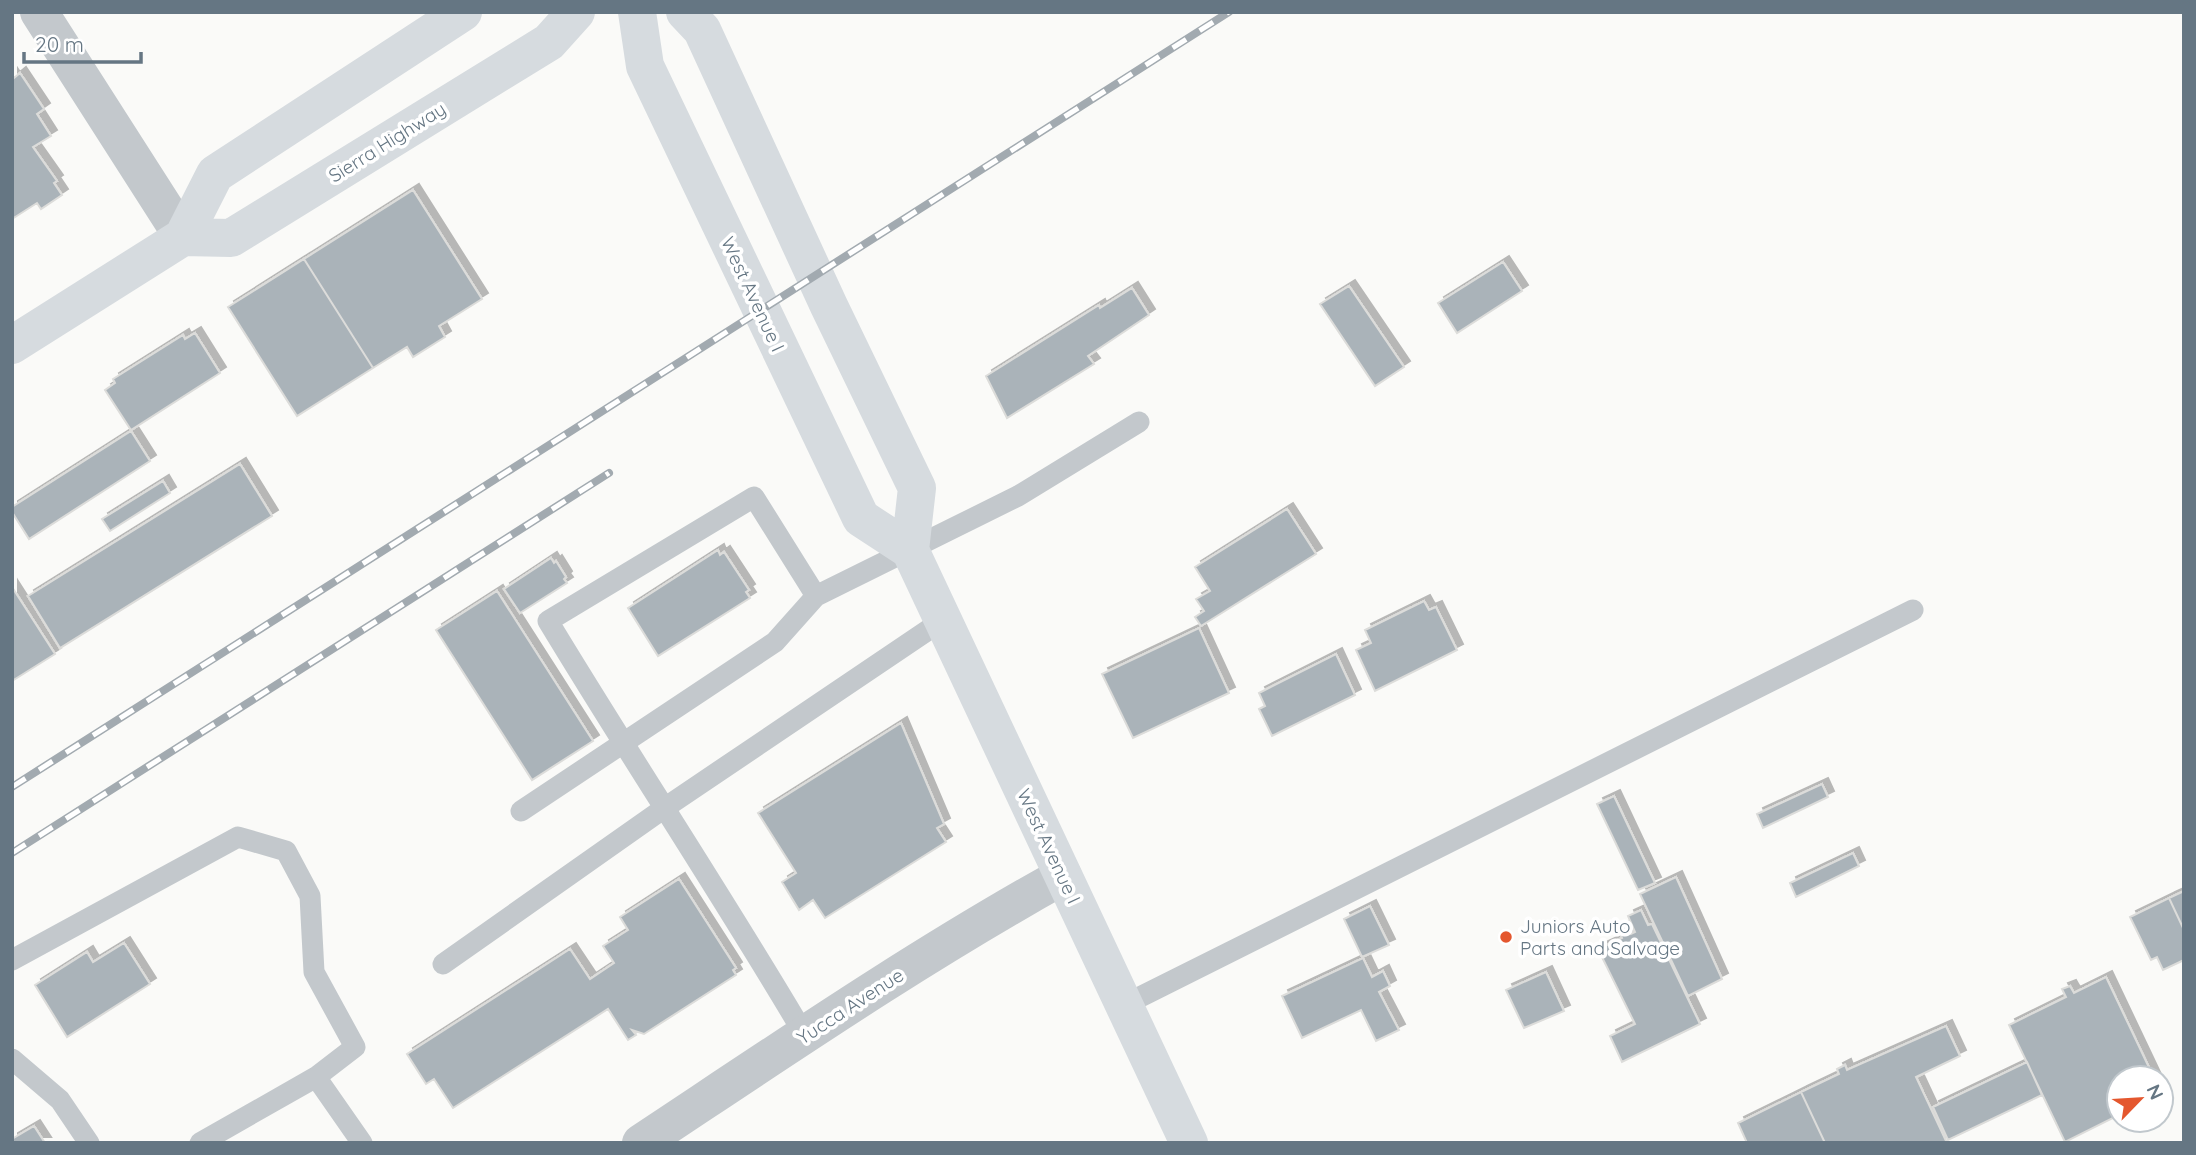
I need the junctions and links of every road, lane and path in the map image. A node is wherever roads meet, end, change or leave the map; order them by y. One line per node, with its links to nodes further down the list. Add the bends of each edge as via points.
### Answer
1 (39, 12): 6 (street)
2 (463, 12): 6 (main road, via 215,174)
3 (576, 12): 6 (main road, Sierra Highway, via 549,42 231,238)
4 (637, 12): 9 (main road, West Avenue I, via 645,66 861,519)
5 (685, 12): 9 (main road, via 702,30 917,488)
6 (183, 237): 7 (main road)
7 (12, 345)
8 (1139, 422): 9 (lane, via 1018,496)
9 (910, 550): 10 (lane); 12 (main road, West Avenue I)
10 (816, 596): 13 (lane, via 775,642); 13 (lane, via 754,498 548,621)
11 (1913, 610): 19 (lane)
12 (943, 620): 14 (lane); 16 (main road, West Avenue I)
13 (622, 745): 14 (lane); 15 (lane)
14 (663, 809): 18 (lane); 20 (lane)
15 (521, 811)
16 (1063, 876): 19 (main road, West Avenue I); 20 (street, Yucca Avenue)
17 (12, 960): 22 (lane, via 238,837 286,850 310,896 314,972 355,1047)
18 (443, 964)
19 (1124, 1005): 27 (main road, West Avenue I)
20 (804, 1034): 26 (street, Yucca Avenue)
21 (12, 1059): 23 (lane, via 60,1100)
22 (316, 1077): 24 (lane); 25 (lane)
23 (89, 1143)
24 (200, 1143)
25 (362, 1143)
26 (641, 1143)
27 (1189, 1143)

